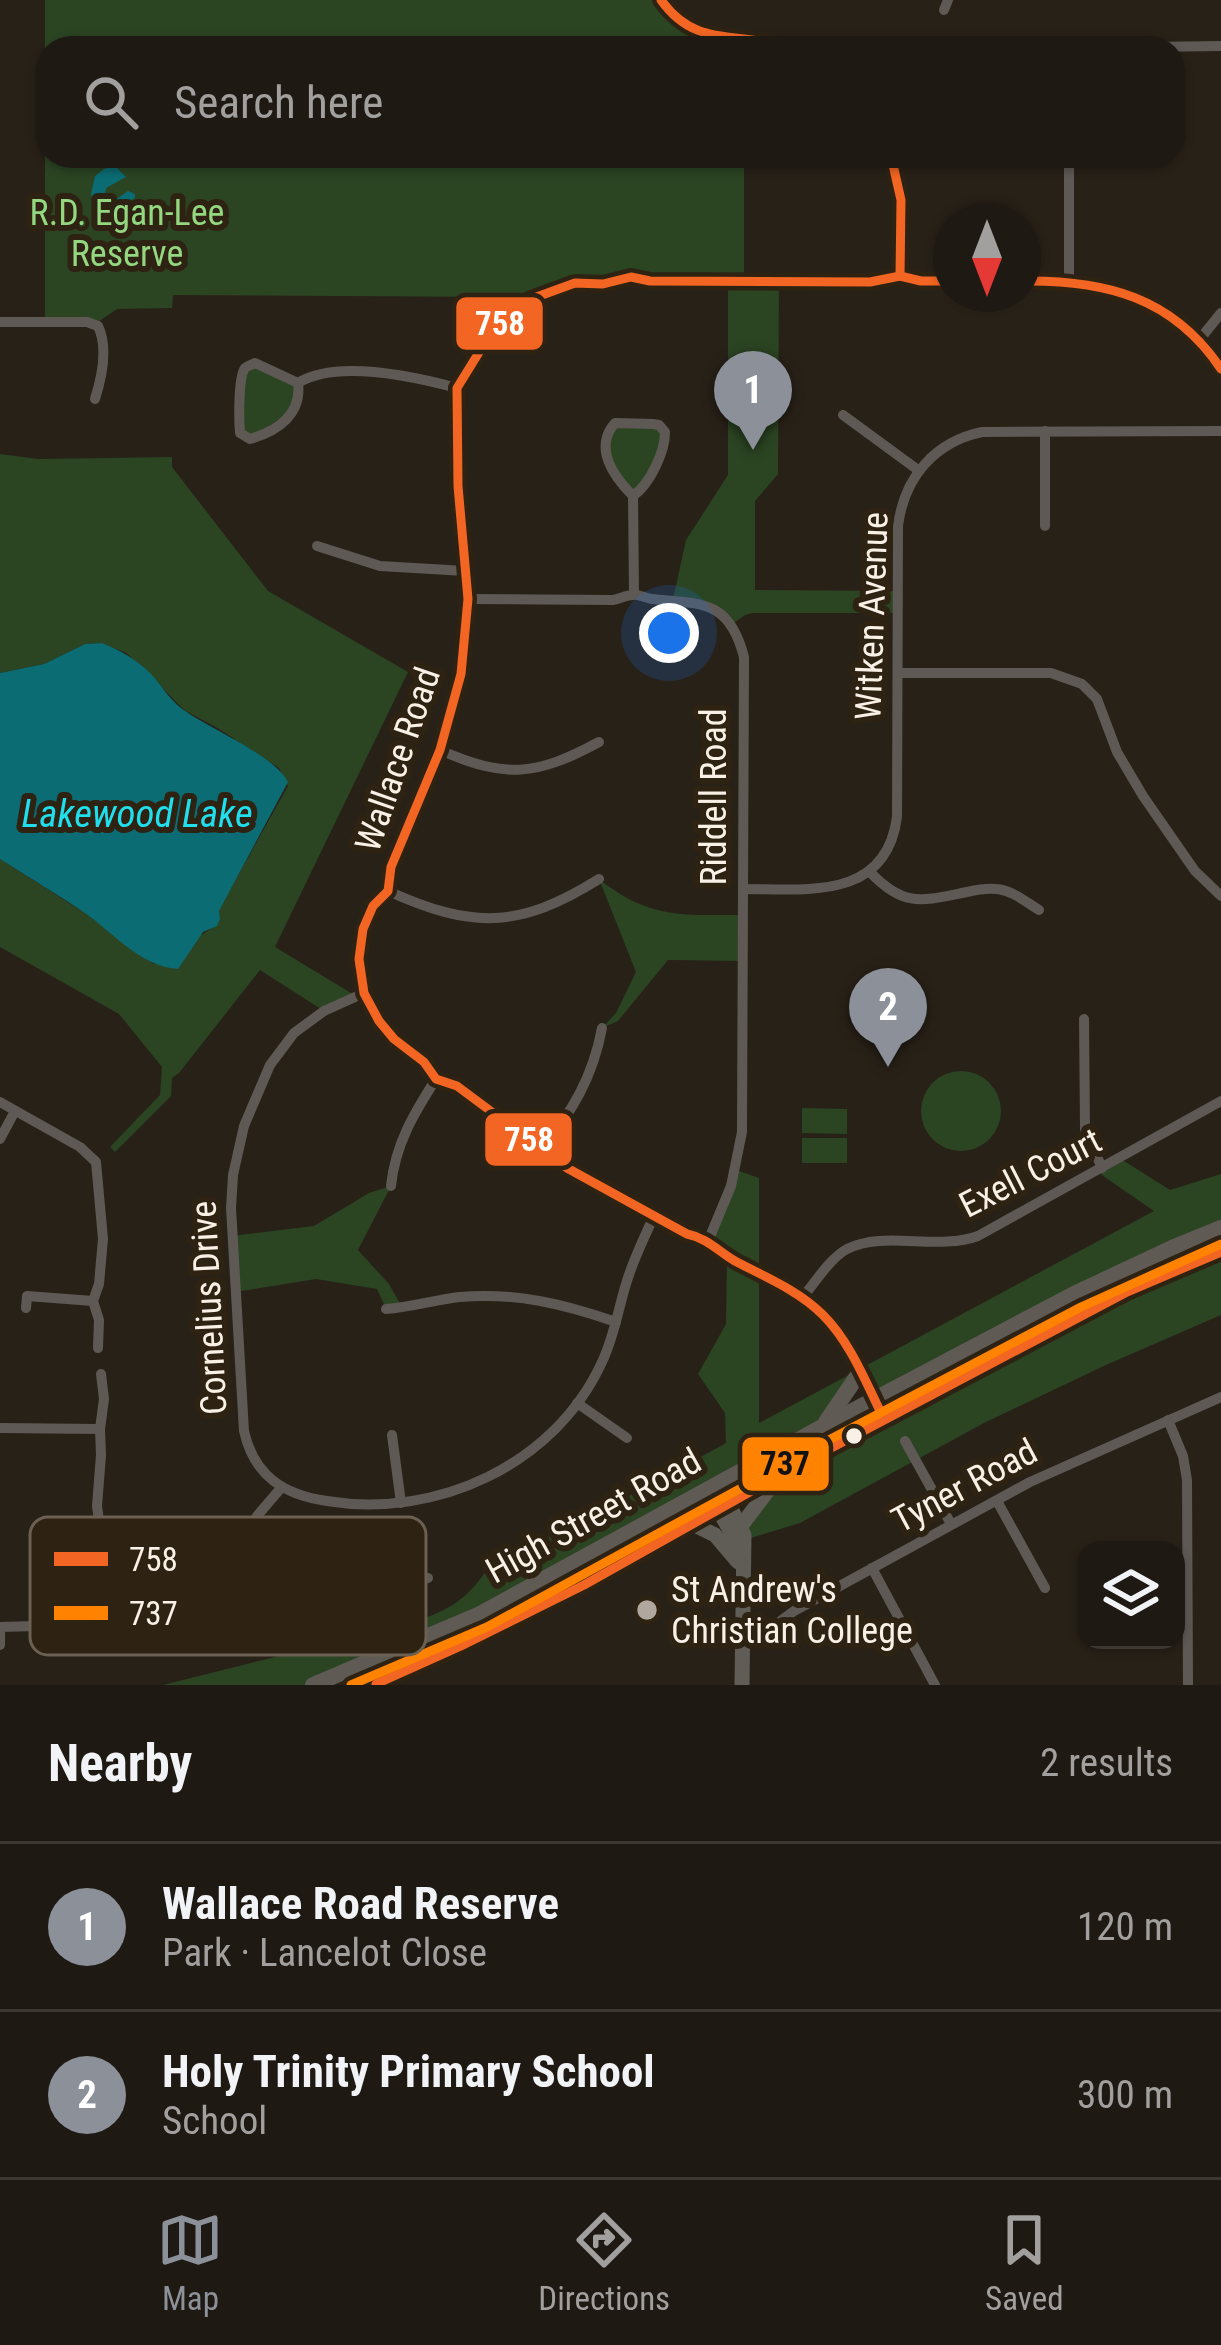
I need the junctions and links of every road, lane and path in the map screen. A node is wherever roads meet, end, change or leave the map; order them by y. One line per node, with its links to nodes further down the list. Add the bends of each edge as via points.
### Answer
1 (661, 0): 2 (street, via 679,23)
2 (713, 36)
3 (1185, 46): 4 (street)
4 (1221, 46)
5 (894, 168): 7 (street)
6 (1069, 168): 10 (street)
7 (900, 276): 8 (street); 16 (street, via 565,285 500,322)
8 (933, 281)
9 (1041, 281): 10 (street)
10 (1069, 281): 13 (street, via 1139,301)
11 (1221, 313): 13 (street)
12 (0, 322): 17 (street, via 98,326 102,376)
13 (1200, 339): 14 (street)
14 (1221, 369)
15 (298, 383): 15 (street, via 294,412 258,438 242,436 247,367 260,364); 16 (street, via 355,373)
16 (457, 388): 25 (street, Wallace Road)
17 (95, 399)
18 (843, 415): 21 (street)
19 (1221, 430): 20 (street, Witken Avenue)
20 (1045, 431): 21 (street, Witken Avenue, via 969,434); 23 (street)
21 (918, 470): 28 (street, Witken Avenue, via 898,526)
22 (633, 496): 22 (street, via 607,462 609,429 659,425 665,443); 26 (street)
23 (1045, 526)
24 (317, 546): 25 (street, via 380,566)
25 (465, 572): 27 (street, Wallace Road)
26 (634, 594): 27 (street, Riddell Road); 33 (street, Riddell Road, via 704,604 739,639)
27 (468, 599): 30 (street, Wallace Road, via 461,674)
28 (898, 673): 31 (street, Witken Avenue, via 896,826); 35 (street, via 1051,673 1082,683 1143,796)
29 (599, 742): 30 (street, via 521,770)
30 (440, 751): 34 (street, Wallace Road)
31 (870, 872): 33 (street, via 833,888); 36 (street, via 908,899 993,888)
32 (599, 880): 34 (street, via 541,910 495,918 447,914)
33 (743, 889): 50 (street, Riddell Road, via 742,1132)
34 (388, 891): 37 (street, Wallace Road, via 362,935)
35 (1221, 896)
36 (1039, 910)
37 (364, 993): 40 (street, via 387,1031); 73 (street, Cornelius Drive, via 315,1016 278,1053 248,1114 233,1175 244,1431 257,1465)
38 (1084, 1019): 46 (street, via 1085,1129)
39 (602, 1028): 45 (street, via 584,1088)
40 (436, 1078): 45 (street); 47 (street, via 403,1136)
41 (1221, 1101): 46 (street, Exell Court)
42 (0, 1102): 43 (street)
43 (15, 1111): 44 (street); 54 (street, via 96,1162 103,1243)
44 (0, 1139)
45 (541, 1150): 48 (street)
46 (1102, 1168): 52 (street, Exell Court, via 968,1240 848,1249)
47 (391, 1186)
48 (654, 1216): 50 (street); 56 (street)
49 (1221, 1228): 61 (main road, High Street Road)
50 (709, 1239): 52 (street)
51 (1221, 1252): 63 (main road, High Street Road)
52 (802, 1298): 58 (street, via 836,1330)
53 (23, 1299): 54 (street)
54 (93, 1301): 57 (street)
55 (386, 1309): 56 (street, via 500,1296)
56 (616, 1322): 62 (street)
57 (98, 1348)
58 (860, 1372): 61 (street); 65 (main road)
59 (101, 1374): 67 (street)
60 (1221, 1397): 64 (street, Tyner Road)
61 (874, 1400): 63 (street); 65 (main road, High Street Road)
62 (577, 1403): 69 (street); 75 (street, via 505,1468 450,1493)
63 (884, 1419): 71 (main road, High Street Road)
64 (1168, 1420): 74 (street, Tyner Road); 94 (street, via 1187,1480)
65 (822, 1427): 72 (main road, High Street Road)
66 (0, 1428): 67 (street)
67 (100, 1429): 77 (street)
68 (392, 1435): 75 (street)
69 (627, 1438)
70 (905, 1441): 80 (street)
71 (780, 1474): 76 (main road, High Street Road); 81 (main road)
72 (713, 1487): 76 (main road); 87 (main road, High Street Road)
73 (281, 1488): 75 (street, via 347,1504); 78 (street)
74 (997, 1501): 80 (street, Tyner Road); 84 (street)
75 (401, 1503)
76 (723, 1506): 79 (main road, High Street Road); 81 (main road); 82 (main road)
77 (98, 1517)
78 (256, 1517)
79 (691, 1523): 82 (main road); 91 (main road, High Street Road, via 584,1586)
80 (951, 1524): 83 (street, Tyner Road)
81 (741, 1526): 82 (main road)
82 (743, 1561): 86 (main road)
83 (872, 1568): 86 (street, Tyner Road, via 767,1631); 93 (street)
84 (1046, 1588)
85 (30, 1626): 88 (street, via 0,1627)
86 (742, 1634): 92 (main road)
87 (426, 1637)
88 (0, 1645)
89 (384, 1655): 90 (main road, High Street Road)
90 (313, 1685)
91 (374, 1685)
92 (742, 1685)
93 (935, 1685)
94 (1188, 1685)

